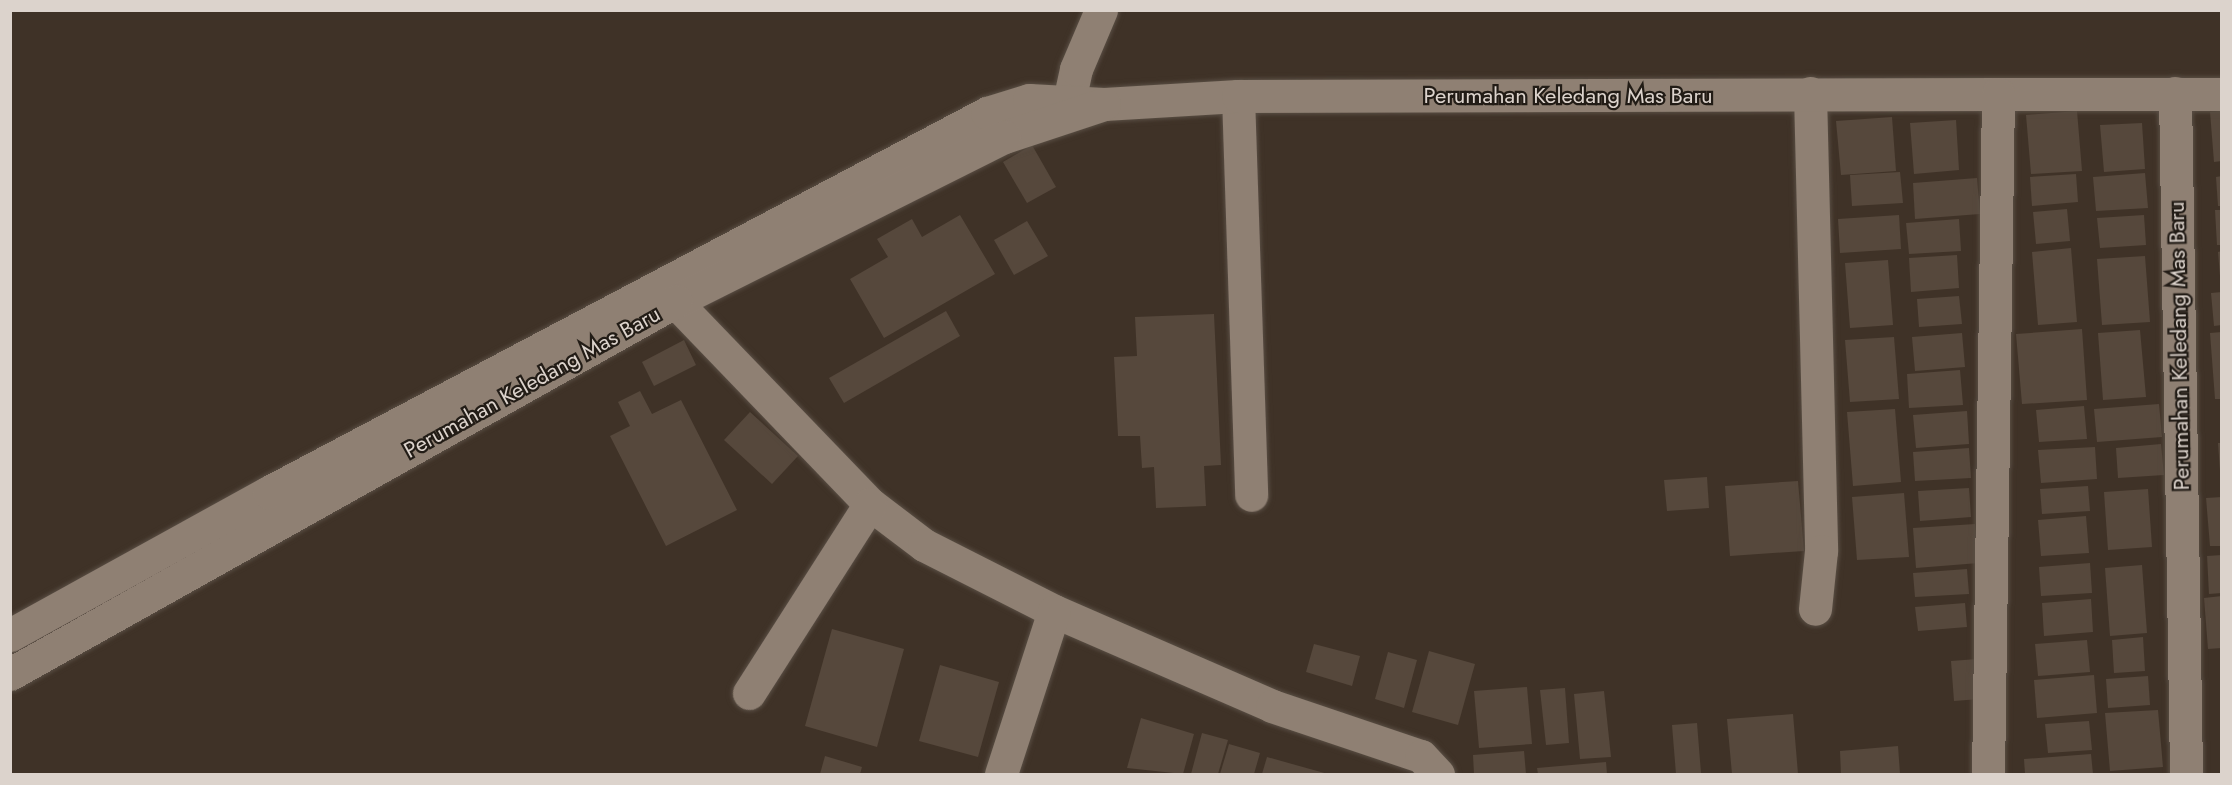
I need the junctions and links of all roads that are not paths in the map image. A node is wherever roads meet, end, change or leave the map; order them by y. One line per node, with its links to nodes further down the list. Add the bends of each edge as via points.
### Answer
1 (1101, 10): 7 (street, via 1082,51)
2 (1810, 93): 4 (street, Perumahan Keledang Mas Baru); 6 (street, Perumahan Keledang Mas Baru); 11 (street, via 1821,551)
3 (2175, 93): 4 (street, Perumahan Keledang Mas Baru); 5 (street); 19 (street, Perumahan Keledang Mas Baru)
4 (1998, 94): 18 (street)
5 (2222, 94)
6 (1238, 96): 7 (street, Perumahan Keledang Mas Baru); 9 (street)
7 (1067, 108): 8 (street, Perumahan Keledang Mas Baru)
8 (668, 294): 10 (street); 13 (street); 14 (street, Perumahan Keledang Mas Baru)
9 (1251, 495)
10 (870, 504): 12 (street, via 924,545); 15 (street)
11 (1815, 609)
12 (1054, 611): 16 (street); 17 (street, via 1272,706 1421,756)
13 (10, 635)
14 (10, 674)
15 (749, 693)
16 (1001, 774)
17 (1438, 774)
18 (1988, 774)
19 (2186, 774)

